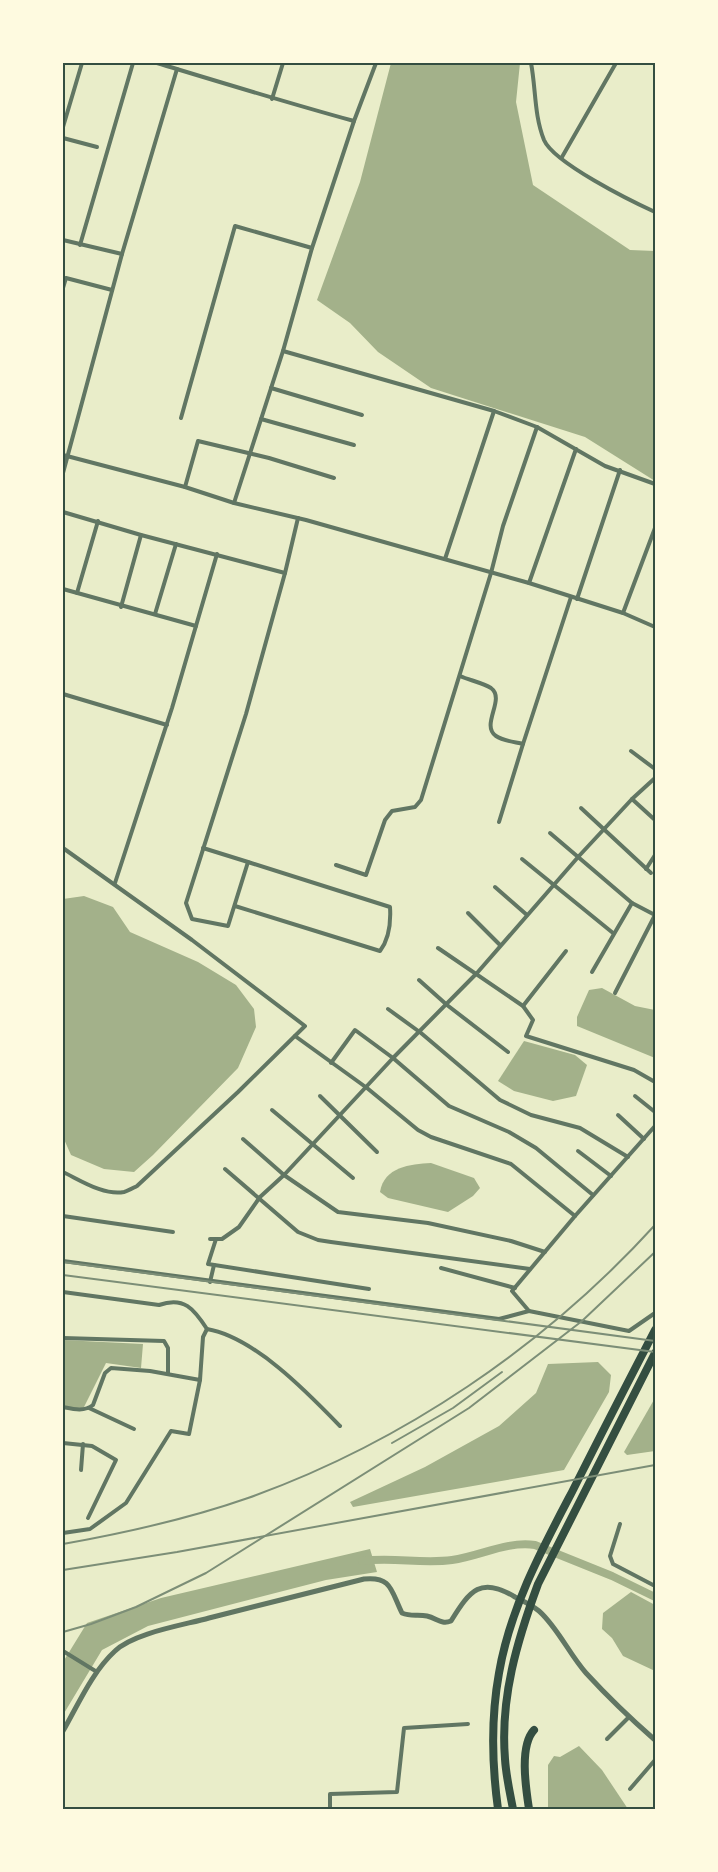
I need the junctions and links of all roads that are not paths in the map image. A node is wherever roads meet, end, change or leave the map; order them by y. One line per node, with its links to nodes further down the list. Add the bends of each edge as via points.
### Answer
1 (82, 63): 11 (street)
2 (133, 63): 17 (street)
3 (157, 63): 8 (street)
4 (283, 63): 9 (street)
5 (376, 63): 10 (street)
6 (531, 63): 14 (street, via 538,123 546,143)
7 (616, 63): 14 (street)
8 (177, 69): 9 (street); 19 (street)
9 (272, 99): 10 (street)
10 (354, 121): 18 (street)
11 (63, 127)
12 (63, 138): 13 (street)
13 (97, 147)
14 (562, 158): 15 (street, via 616,194)
15 (655, 212)
16 (63, 240): 17 (street)
17 (80, 245): 19 (street)
18 (312, 248): 23 (street); 27 (street, via 235,226)
19 (122, 254): 22 (street)
20 (65, 278): 21 (street); 22 (street)
21 (63, 288)
22 (112, 291): 33 (street)
23 (283, 351): 24 (street); 25 (street)
24 (271, 387): 26 (street); 28 (street)
25 (494, 411): 29 (street); 47 (street)
26 (362, 415)
27 (181, 418)
28 (261, 419): 30 (street); 32 (street)
29 (537, 427): 31 (street); 49 (street)
30 (354, 445)
31 (576, 449): 34 (street); 50 (street)
32 (250, 453): 36 (street); 38 (street, via 198,441); 39 (street)
33 (66, 456): 35 (street); 38 (street)
34 (620, 470): 37 (street); 54 (street)
35 (63, 473)
36 (334, 478)
37 (655, 484)
38 (185, 487): 39 (street)
39 (234, 502): 41 (street)
40 (63, 512): 42 (street)
41 (298, 518): 47 (street); 48 (street)
42 (98, 521): 44 (street); 52 (street)
43 (655, 528): 56 (street)
44 (141, 535): 45 (street); 55 (street)
45 (177, 543): 46 (street); 57 (street)
46 (217, 554): 48 (street); 58 (street)
47 (445, 559): 49 (street)
48 (285, 573): 74 (street)
49 (491, 573): 50 (street); 60 (street)
50 (529, 583): 53 (street)
51 (63, 589): 52 (street)
52 (77, 593): 55 (street)
53 (571, 597): 54 (street); 63 (street)
54 (577, 599): 56 (street)
55 (121, 606): 57 (street)
56 (623, 613): 59 (street)
57 (155, 615): 58 (street)
58 (196, 626): 62 (street)
59 (655, 627)
60 (460, 676): 63 (street, via 495,693 490,727 497,737); 79 (street, via 422,800 415,807 392,810 366,875)
61 (63, 694): 62 (street)
62 (167, 725): 82 (street)
63 (523, 744): 70 (street)
64 (631, 751): 65 (street)
65 (655, 769)
66 (655, 778): 67 (street)
67 (632, 799): 69 (street); 71 (street)
68 (581, 808): 71 (street)
69 (655, 820)
70 (499, 822)
71 (605, 828): 76 (street); 80 (street)
72 (550, 833): 76 (street)
73 (63, 848): 82 (street)
74 (203, 848): 78 (street); 86 (street, via 186,903 192,919 228,926)
75 (655, 855): 80 (street)
76 (579, 856): 83 (street); 85 (street)
77 (522, 859): 83 (street)
78 (248, 862): 86 (street); 86 (street, via 390,907 391,922 380,951)
79 (336, 864)
80 (646, 869): 81 (street)
81 (651, 873)
82 (115, 884): 102 (street, via 305,1026)
83 (555, 886): 88 (street); 90 (street)
84 (495, 887): 88 (street)
85 (632, 903): 89 (street); 90 (street)
86 (235, 906)
87 (468, 913): 91 (street)
88 (527, 915): 91 (street)
89 (655, 915): 97 (street)
90 (614, 933): 94 (street)
91 (500, 945): 95 (street)
92 (438, 948): 95 (street)
93 (566, 951): 99 (street)
94 (592, 972)
95 (477, 973): 98 (street); 99 (street)
96 (419, 980): 98 (street)
97 (615, 993)
98 (447, 1005): 101 (street); 103 (street)
99 (523, 1006): 106 (street, via 533,1020 526,1036 634,1070)
100 (388, 1009): 101 (street)
101 (420, 1033): 104 (street); 120 (street, via 500,1100 531,1115 580,1128)
102 (295, 1036): 105 (street); 122 (street, via 137,1186 123,1192 106,1190)
103 (508, 1052)
104 (393, 1058): 105 (street, via 356,1030); 107 (street); 126 (street, via 449,1106 509,1131)
105 (331, 1063): 107 (street)
106 (655, 1082)
107 (367, 1088): 113 (street); 129 (street, via 424,1134 511,1164)
108 (320, 1096): 113 (street)
109 (635, 1096): 111 (street)
110 (272, 1110): 117 (street)
111 (655, 1112)
112 (618, 1115): 115 (street)
113 (340, 1116): 117 (street); 119 (street)
114 (655, 1126): 115 (street)
115 (644, 1138): 120 (street)
116 (243, 1139): 123 (street)
117 (312, 1145): 123 (street); 125 (street)
118 (578, 1151): 124 (street)
119 (377, 1152)
120 (628, 1157): 124 (street)
121 (225, 1168): 127 (street)
122 (63, 1172)
123 (284, 1175): 127 (street); 133 (street, via 338,1212 428,1223)
124 (611, 1176): 126 (street)
125 (353, 1178)
126 (593, 1195): 129 (street)
127 (260, 1197): 132 (street, via 239,1227); 137 (street, via 298,1232 318,1240)
128 (63, 1216): 130 (street)
129 (575, 1216): 133 (street)
130 (173, 1232)
131 (210, 1239): 132 (street)
132 (216, 1239): 135 (street, via 208,1264)
133 (545, 1252): 137 (street)
134 (63, 1261): 138 (street)
135 (214, 1265): 138 (street); 140 (street)
136 (441, 1268): 139 (street)
137 (530, 1269): 139 (street)
138 (210, 1282): 142 (street, via 499,1319)
139 (515, 1288): 142 (street, via 512,1291)
140 (369, 1289)
141 (63, 1292): 144 (street, via 159,1305 171,1300 184,1304)
142 (529, 1311): 143 (street, via 629,1331)
143 (655, 1313)
144 (207, 1329): 149 (street); 152 (street, via 236,1337 253,1349)
145 (655, 1330): 172 (highway, via 542,1550 517,1608 499,1672 494,1727)
146 (63, 1338): 148 (street, via 164,1341 168,1348)
147 (655, 1353): 173 (highway, via 538,1584 515,1651 506,1702 505,1760)
148 (168, 1374): 149 (street); 151 (street, via 111,1368)
149 (200, 1380): 159 (street, via 189,1434 171,1431 126,1503 90,1529)
150 (63, 1407): 151 (street)
151 (89, 1408): 153 (street)
152 (340, 1426)
153 (134, 1429)
154 (63, 1443): 155 (street)
155 (83, 1444): 156 (street); 157 (street, via 116,1460)
156 (81, 1470)
157 (88, 1518)
158 (620, 1524): 160 (street, via 610,1556 613,1564)
159 (63, 1533)
160 (655, 1587)
161 (64, 1652): 162 (street)
162 (98, 1672): 163 (street, via 114,1652 134,1639 364,1579 378,1577 386,1581 402,1613 447,1623 466,1598 488,1586 501,1588 538,1610 586,1672); 166 (street)
163 (629, 1717): 167 (street); 168 (street)
164 (468, 1724): 171 (street, via 404,1728 396,1792 330,1794)
165 (534, 1730): 174 (highway, via 525,1750)
166 (63, 1731)
167 (607, 1739)
168 (655, 1740)
169 (655, 1760): 170 (street)
170 (630, 1789)
171 (330, 1809)
172 (498, 1809)
173 (513, 1809)
174 (529, 1809)

